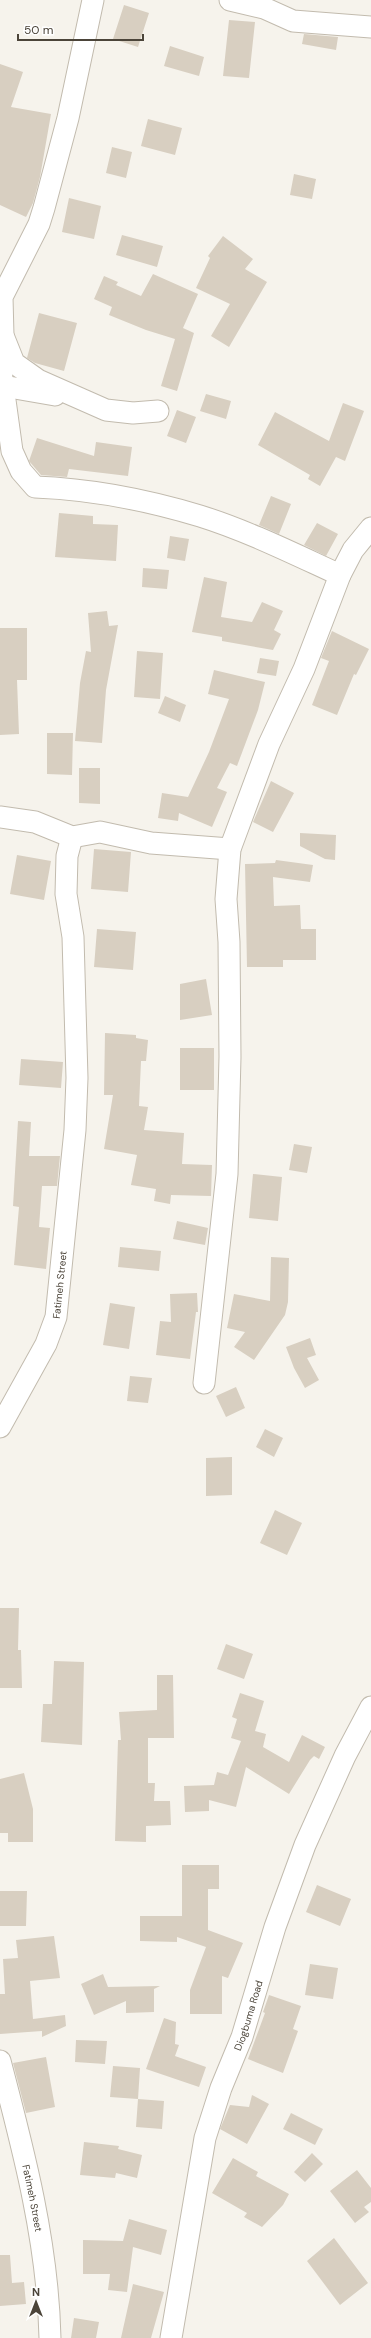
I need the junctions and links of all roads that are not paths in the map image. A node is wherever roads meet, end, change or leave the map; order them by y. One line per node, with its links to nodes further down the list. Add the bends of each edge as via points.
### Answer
1 (92, 0): 4 (street, via 68,118 44,208 2,297)
2 (230, 0): 3 (street, via 264,8 293,21)
3 (371, 27)
4 (2, 332): 5 (street); 8 (street, via 14,363 38,380)
5 (0, 357)
6 (0, 364): 7 (street)
7 (3, 386): 8 (street); 11 (street, via 12,450 21,470 36,487 107,494 150,502 201,516)
8 (82, 399): 9 (street, via 106,410 133,413)
9 (158, 411)
10 (371, 528): 11 (street, via 353,550)
11 (340, 575): 14 (street, via 304,669 269,744)
12 (0, 817): 13 (street, via 35,822)
13 (72, 837): 14 (street, via 100,832 151,843); 16 (street, Fatimeh Street, via 67,856 66,894 73,938 76,987 77,1078 75,1130 56,1317 53,1330)
14 (230, 849): 15 (street, via 226,899 230,1057 227,1174)
15 (204, 1383)
16 (0, 1427)
17 (371, 1706): 20 (street, Diogbuma Road, via 305,1844 275,1928 242,2037 221,2088 205,2138)
18 (0, 2061): 19 (street, Fatimeh Street, via 26,2159 45,2266)
19 (50, 2338)
20 (171, 2338)

